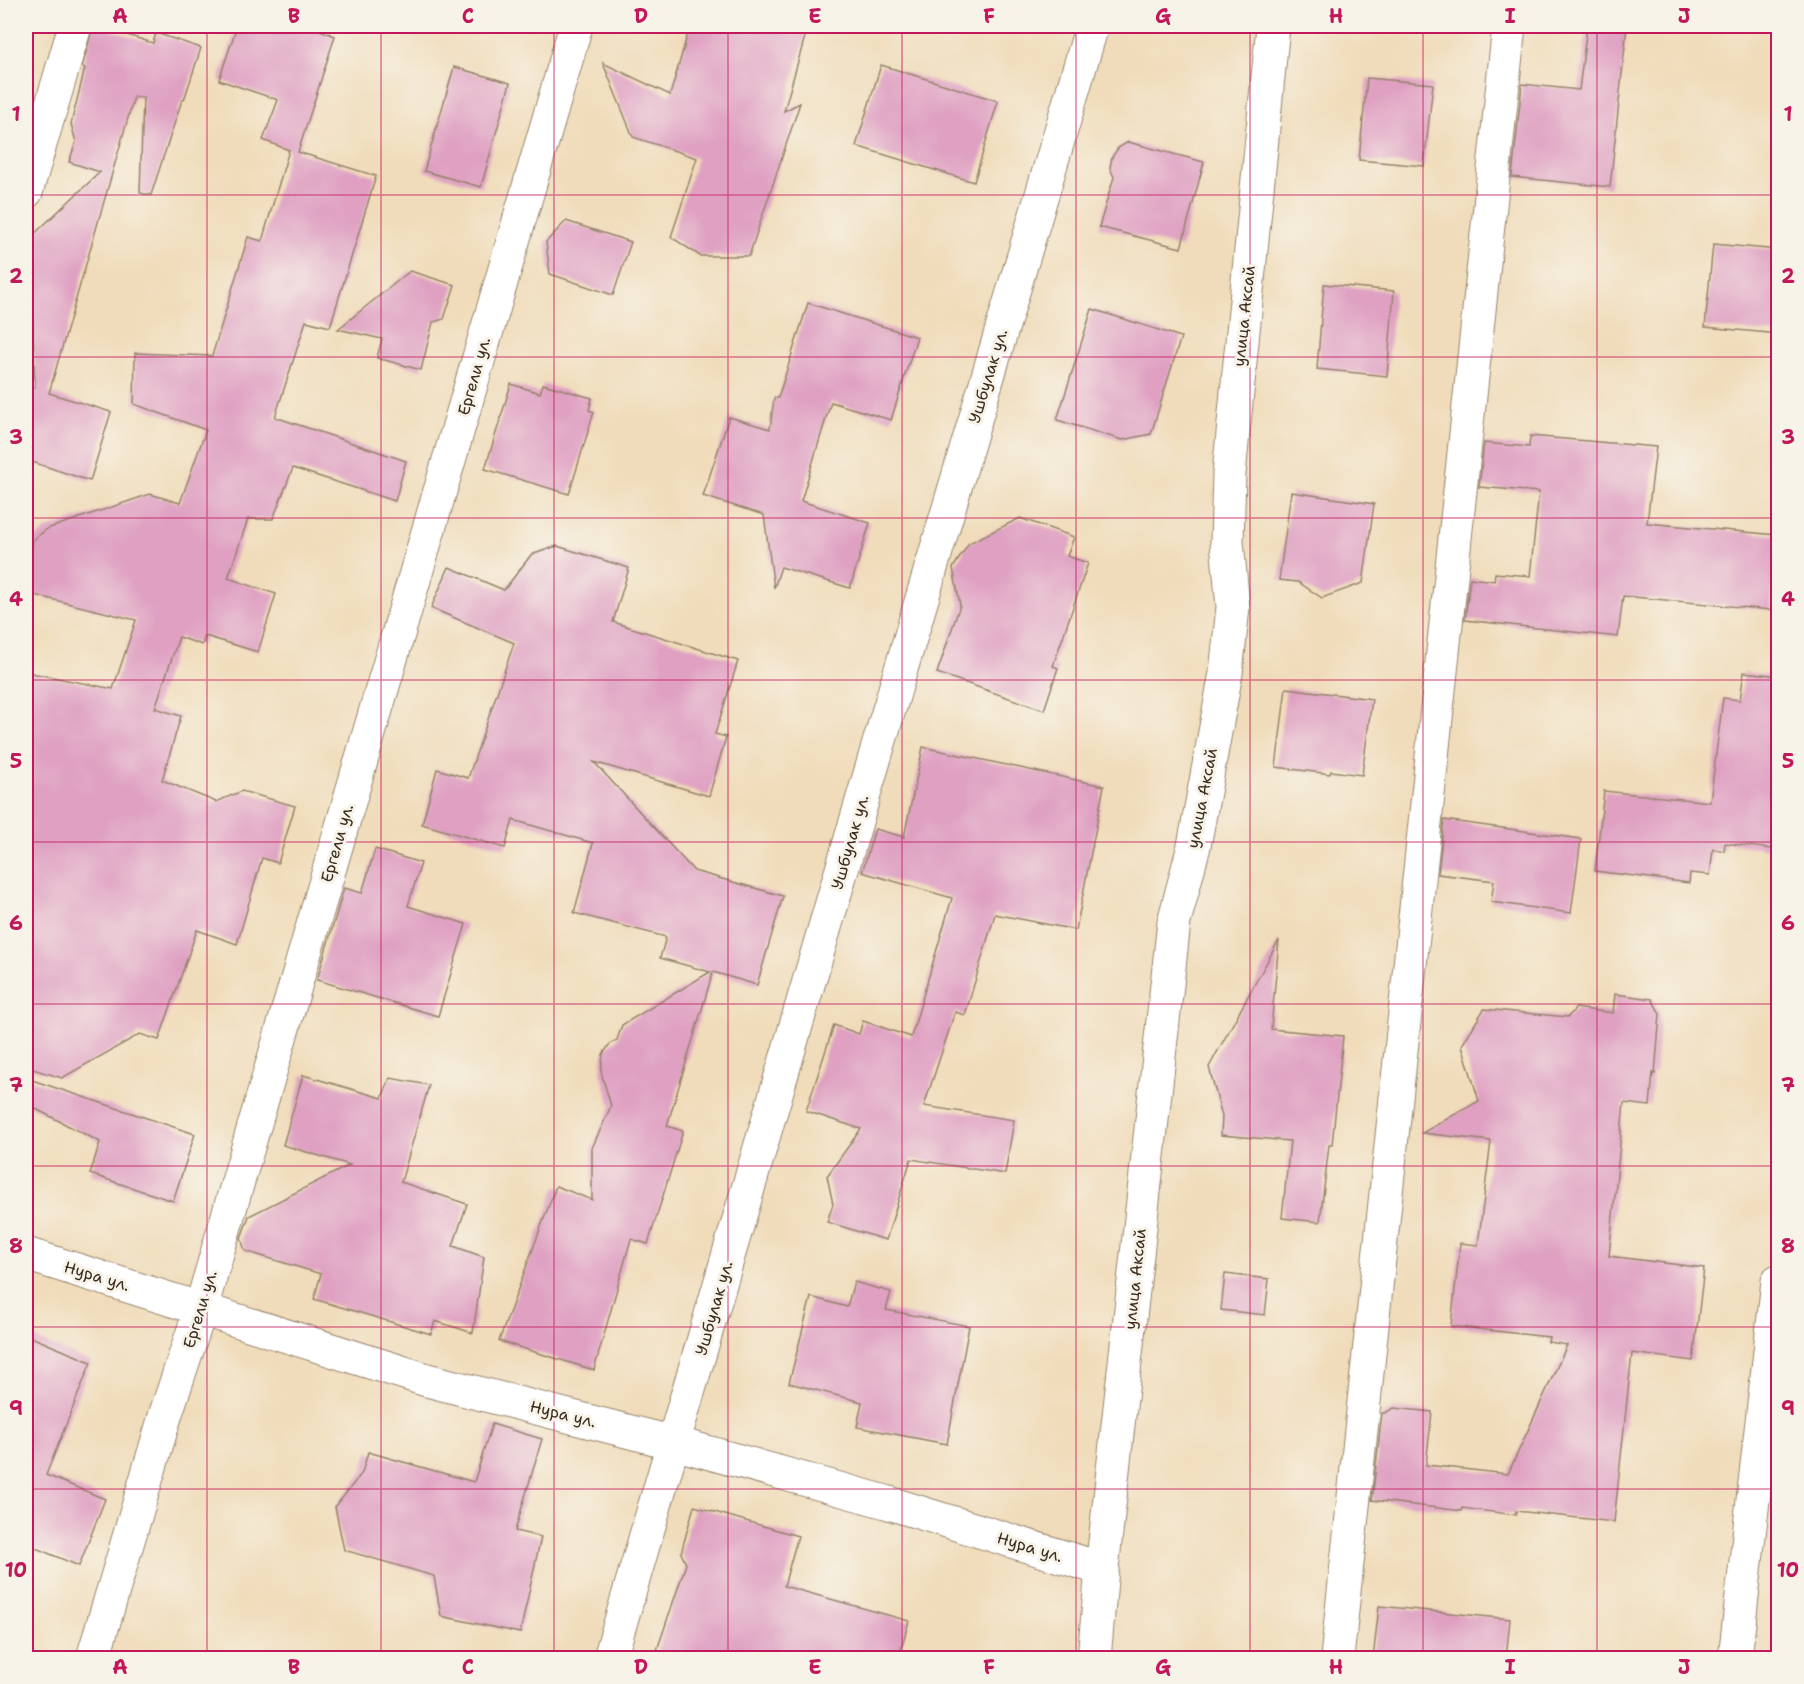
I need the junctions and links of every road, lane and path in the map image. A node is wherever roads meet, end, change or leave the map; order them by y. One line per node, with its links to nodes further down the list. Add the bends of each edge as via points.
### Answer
1 (75, 26): 6 (street)
2 (576, 26): 9 (street, Ергели ул.)
3 (1092, 26): 10 (street, Ушбулак ул.)
4 (1273, 26): 11 (street, улица Аксай, via 1228,474 1227,542 1233,607 1226,673 1194,846 1174,922)
5 (1509, 26): 15 (street)
6 (26, 192)
7 (26, 1254): 9 (street, Нура ул.)
8 (1779, 1281): 16 (street)
9 (201, 1308): 10 (street, Нура ул., via 427,1380); 12 (street, Ергели ул.)
10 (674, 1443): 11 (street, Нура ул., via 886,1502); 13 (street, Ушбулак ул.)
11 (1102, 1569): 14 (street, улица Аксай)
12 (93, 1659)
13 (610, 1659)
14 (1094, 1659)
15 (1337, 1659)
16 (1735, 1659)

